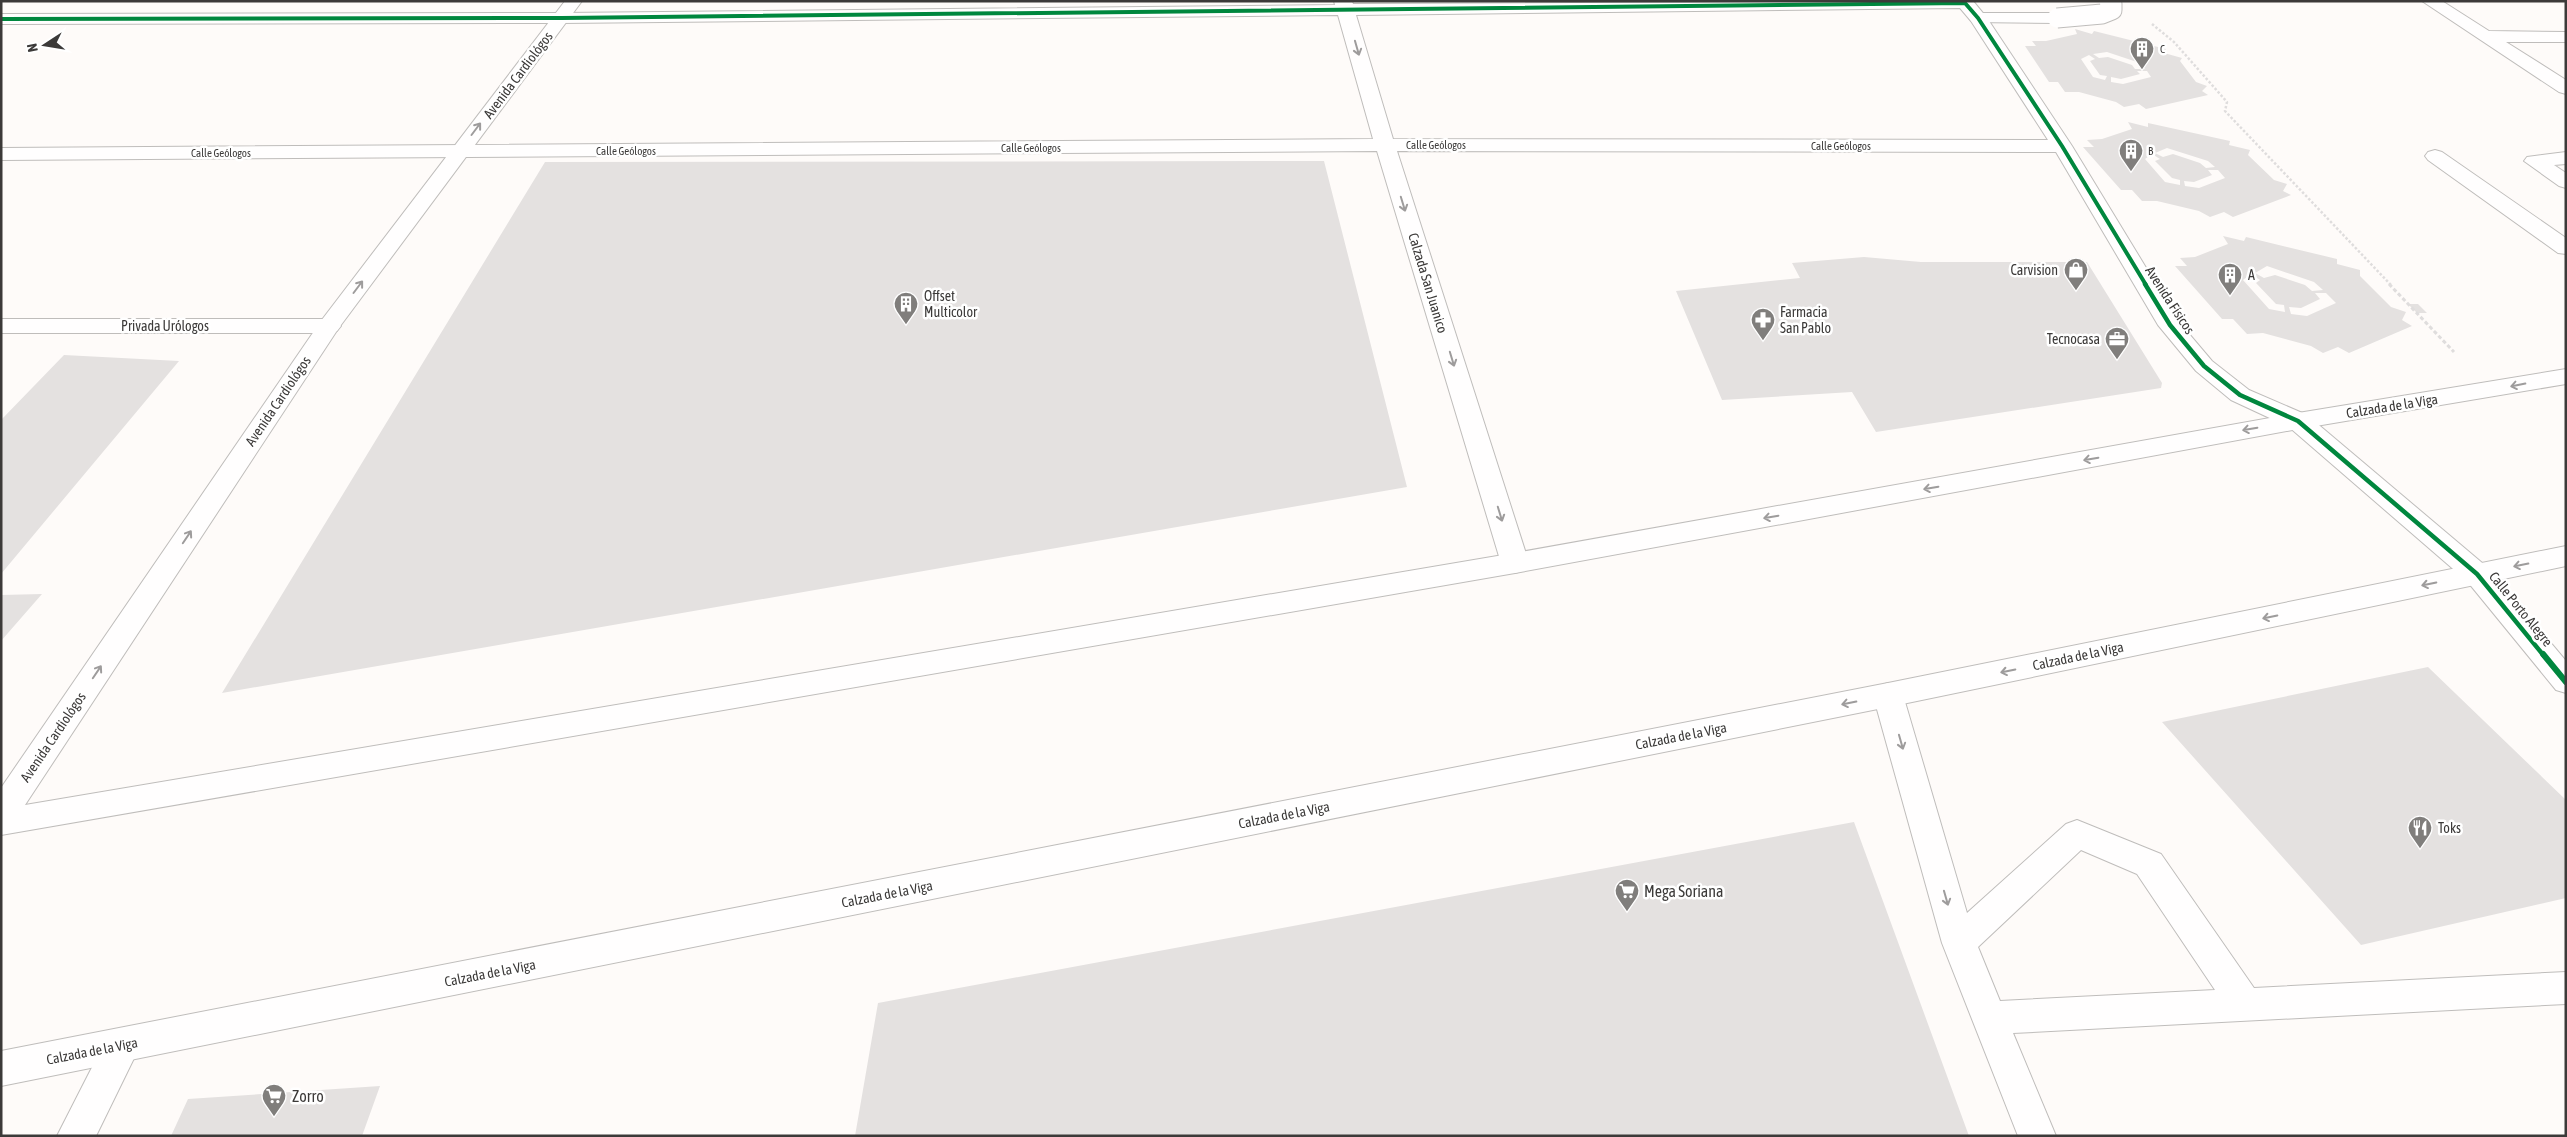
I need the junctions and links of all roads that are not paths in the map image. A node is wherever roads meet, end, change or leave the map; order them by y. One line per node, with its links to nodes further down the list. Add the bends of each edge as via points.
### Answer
1 (574, 1): 7 (street, Avenida Cardiológos)
2 (2010, 1): 6 (street)
3 (2109, 1): 6 (street, bridge, via 2112,10 2102,14 2057,18)
4 (2430, 1): 9 (street)
5 (1345, 6): 6 (street); 7 (street); 12 (street, Calzada San Juanico, one-way to 12)
6 (1972, 11): 13 (street, Avenida Físicos)
7 (562, 18): 8 (street); 14 (street, Avenida Cardiológos, one-way to 7)
8 (1, 19)
9 (2485, 36): 10 (street); 11 (street)
10 (2566, 37)
11 (2563, 84)
12 (1385, 145): 13 (street, Calle Geólogos); 14 (street, Calle Geólogos); 25 (street, Calzada San Juanico, one-way to 25)
13 (2062, 146): 23 (street, Avenida Físicos, via 2170,325 2204,366 2240,395)
14 (458, 153): 15 (street, Calle Geólogos); 21 (street, Avenida Cardiológos, one-way to 14)
15 (1, 154)
16 (2435, 156): 19 (street)
17 (2566, 158): 18 (street, via 2534,161)
18 (2566, 182)
19 (2566, 248)
20 (1, 326): 21 (street, Privada Urólogos)
21 (329, 326): 29 (street, Avenida Cardiológos, one-way to 21)
22 (2566, 376): 23 (street, Calzada de la Viga, one-way to 23)
23 (2298, 421): 25 (street, Calzada de la Viga, one-way to 25); 26 (street, Avenida Físicos)
24 (2566, 556): 26 (street, Calzada de la Viga, one-way to 26)
25 (1515, 563): 30 (street, Calzada de la Viga)
26 (2477, 574): 27 (street, Calle Porto Alegre); 28 (street, Calzada de la Viga, one-way to 28)
27 (2566, 682)
28 (1888, 696): 31 (street, one-way to 31); 35 (street, Calzada de la Viga, one-way to 35)
29 (1, 814)
30 (1, 822)
31 (1959, 943): 33 (street, via 2077,834 2149,864); 34 (street)
32 (2566, 988): 33 (street)
33 (2246, 1006): 34 (street)
34 (1989, 1018): 38 (street)
35 (122, 1046): 36 (street, Calzada de la Viga); 37 (street)
36 (1, 1068)
37 (76, 1136)
38 (2038, 1136)

